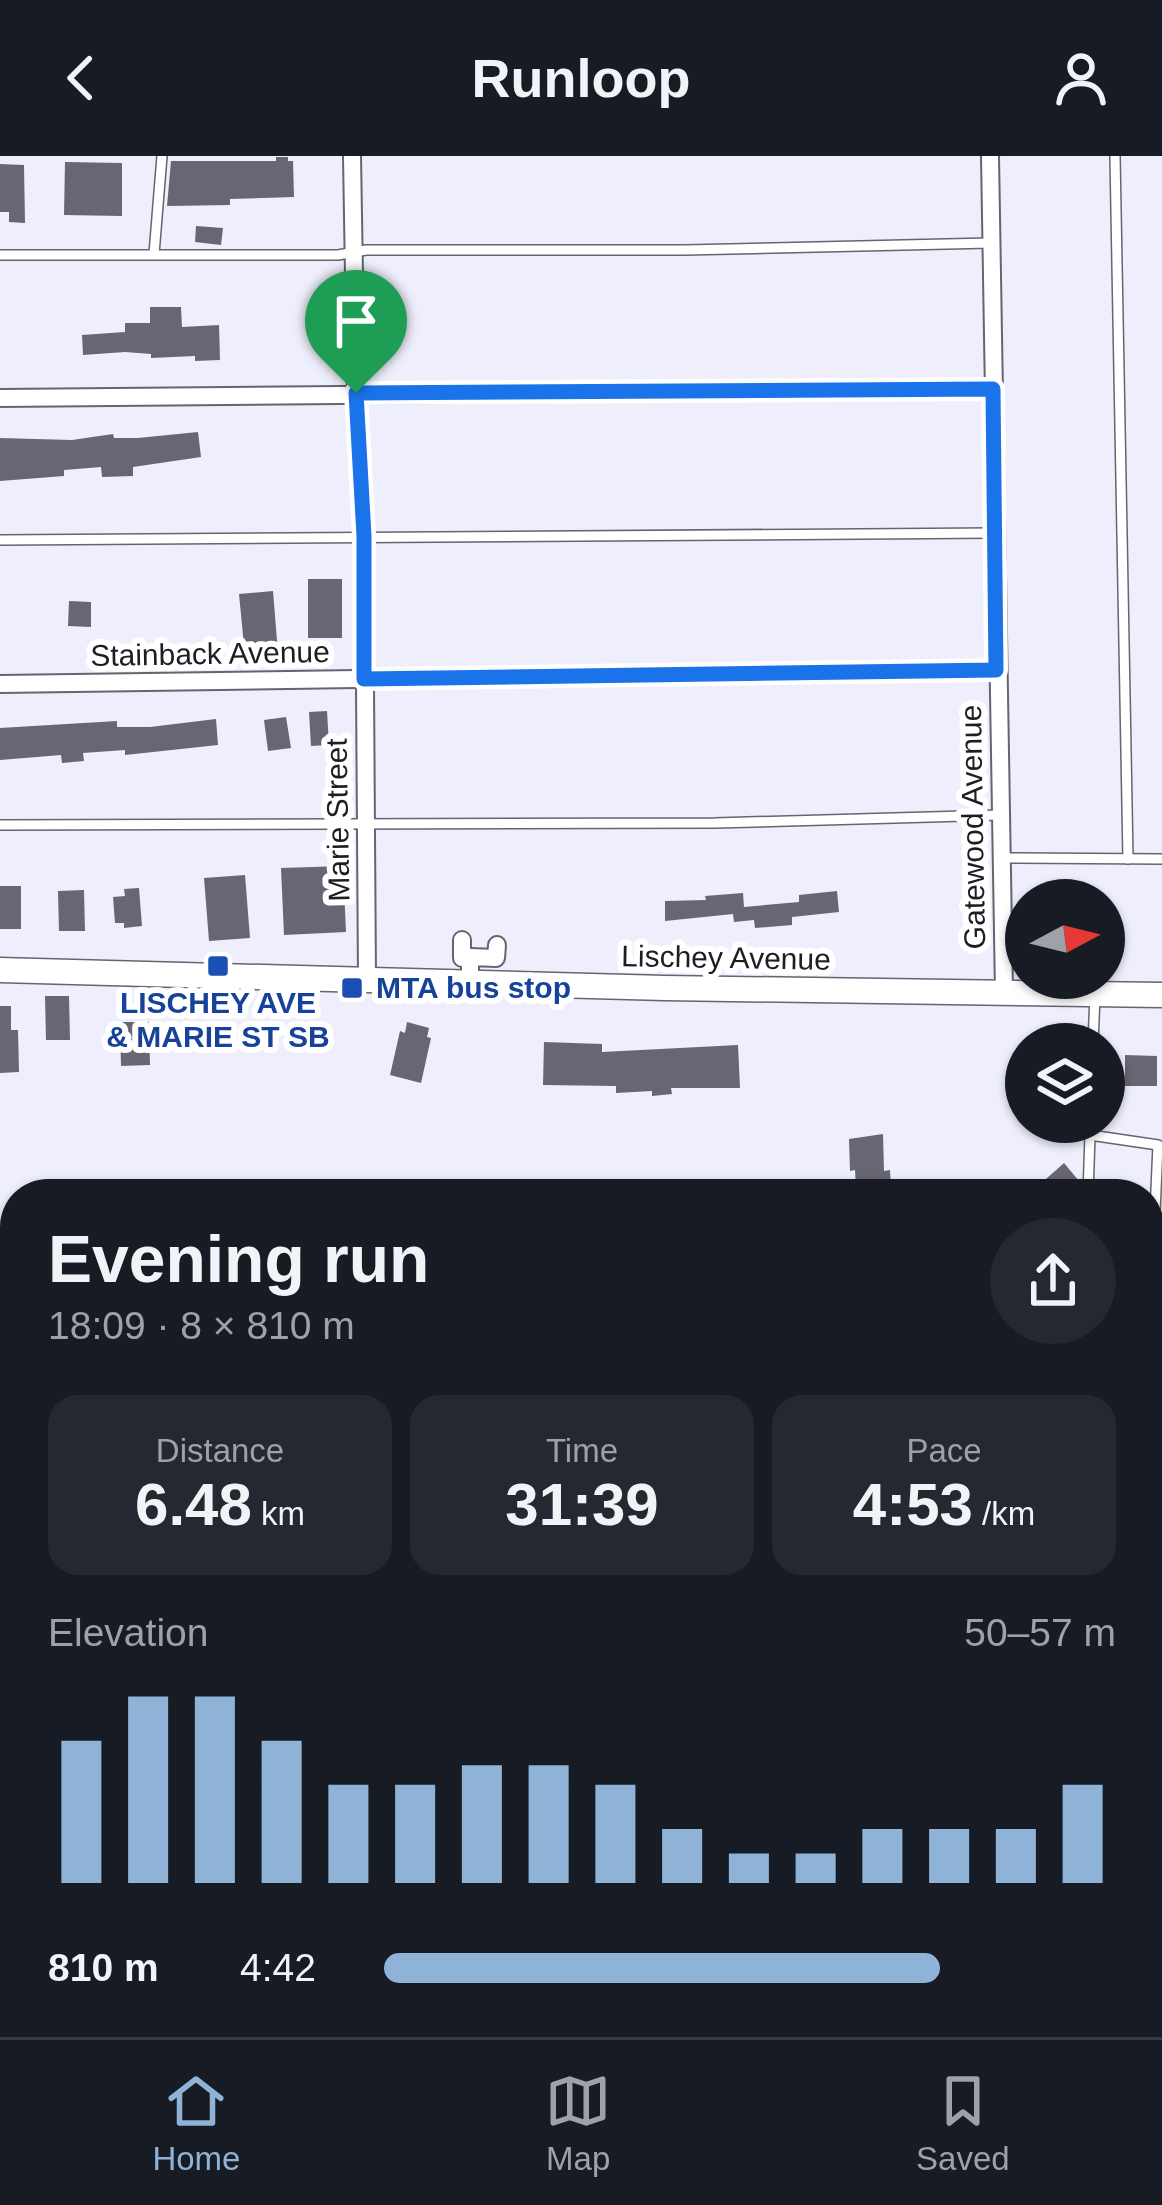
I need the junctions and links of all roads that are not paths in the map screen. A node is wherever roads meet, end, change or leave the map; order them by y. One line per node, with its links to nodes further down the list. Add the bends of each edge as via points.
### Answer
1 (162, 156): 7 (lane)
2 (352, 156): 6 (street, Marie Street)
3 (989, 156): 5 (street, Gatewood Avenue)
4 (1114, 156): 22 (lane)
5 (991, 242): 6 (lane); 9 (street, Gatewood Avenue)
6 (352, 252): 7 (lane); 10 (street, Marie Street)
7 (154, 254): 8 (lane)
8 (0, 255)
9 (993, 389): 10 (street); 12 (street, Gatewood Avenue)
10 (356, 393): 11 (street); 13 (street, Marie Street)
11 (0, 398)
12 (995, 533): 13 (lane); 15 (street, Gatewood Avenue)
13 (364, 536): 14 (lane); 16 (street, Marie Street)
14 (0, 540)
15 (996, 670): 16 (street, Stainback Avenue); 18 (street, Gatewood Avenue)
16 (364, 679): 17 (street, Stainback Avenue); 19 (street, Marie Street)
17 (0, 684)
18 (1000, 814): 19 (lane); 21 (street, Gatewood Avenue)
19 (365, 822): 20 (lane); 25 (street, Marie Street)
20 (0, 825)
21 (1001, 858): 22 (lane); 26 (street, Gatewood Avenue)
22 (1128, 859): 23 (lane)
23 (1162, 860)
24 (0, 970): 25 (street, Lischey Avenue)
25 (367, 980): 26 (street, Lischey Avenue, via 477,954)
26 (1004, 992)
27 (1125, 994): 28 (street, Lischey Avenue)
28 (1162, 995)
29 (1125, 1140): 32 (lane, via 1158,1145)
30 (1090, 1143): 31 (lane)
31 (1089, 1179)
32 (1156, 1179)

